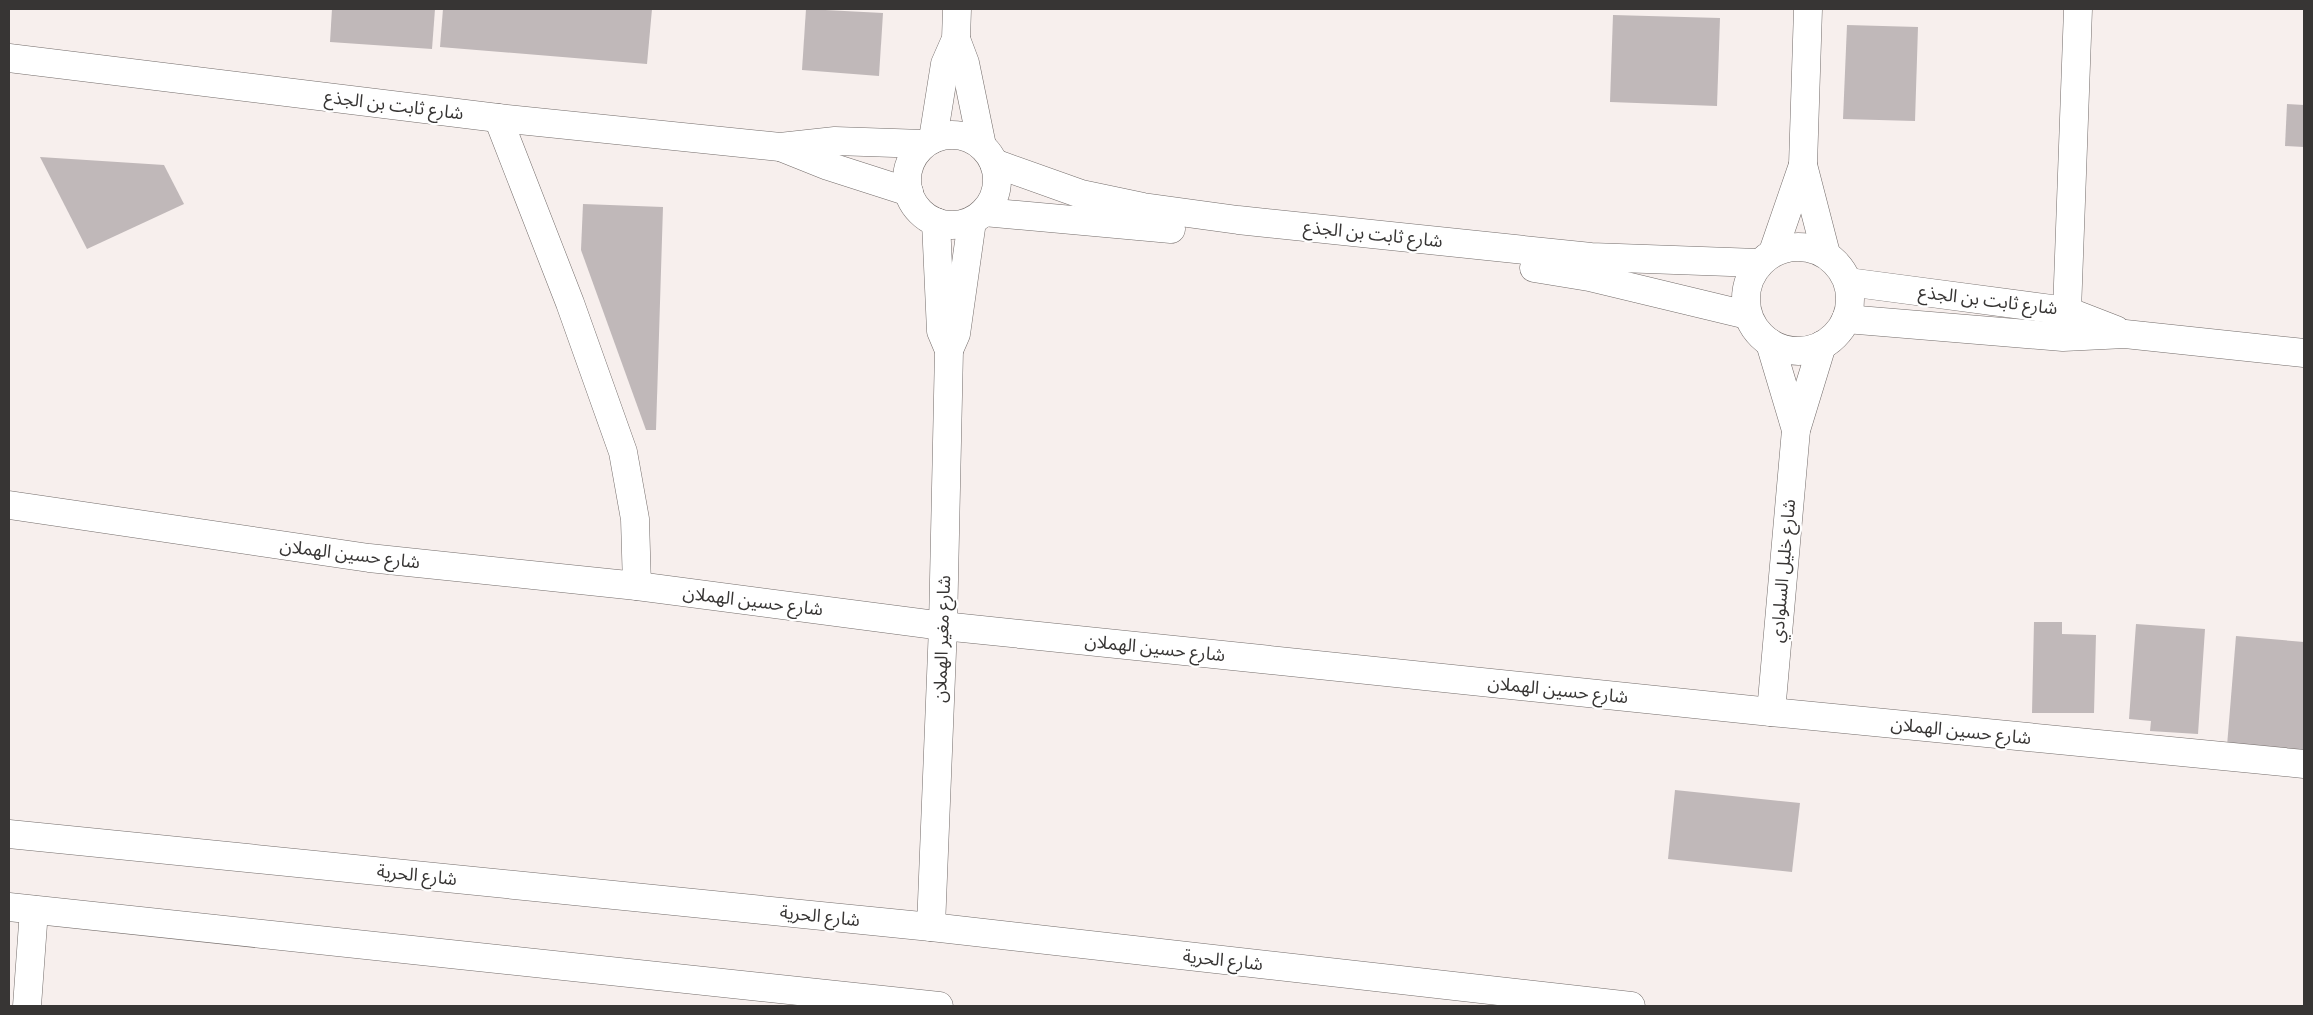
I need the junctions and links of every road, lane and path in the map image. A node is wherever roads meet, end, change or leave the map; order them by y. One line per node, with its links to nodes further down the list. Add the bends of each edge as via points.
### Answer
1 (957, 9): 4 (main road)
2 (1808, 9): 10 (main road)
3 (2078, 9): 19 (main road)
4 (956, 39): 7 (main road, via 945,64); 9 (main road)
5 (9, 58): 6 (main road, شارع ثابت بن الجذع)
6 (498, 118): 8 (main road, شارع ثابت بن الجذع); 26 (main road, via 570,303 623,452 635,519)
7 (928, 142): 8 (main road, شارع ثابت بن الجذع, via 835,141); 9 (main road, via 953,135 974,140); 11 (main road, via 911,161 907,182)
8 (780, 147): 11 (main road, شارع ثابت بن الجذع)
9 (988, 155): 12 (main road, via 997,184 995,194); 15 (main road, شارع ثابت بن الجذع, via 1081,194 1152,208 1256,222 1591,257)
10 (1803, 165): 14 (main road); 15 (main road)
11 (909, 192): 13 (main road, via 919,211)
12 (978, 216): 13 (main road, via 957,225); 17 (main road, شارع ثابت بن الجذع, via 1136,225 1507,264 1589,278); 22 (main road, شارع مغير الهملان, via 956,334)
13 (936, 222): 22 (main road, شارع مغير الهملان, via 942,331)
14 (1826, 254): 15 (main road, via 1808,247 1790,247); 16 (main road, via 1839,266)
15 (1765, 258): 17 (main road, via 1749,279 1745,297)
16 (1848, 282): 18 (main road, via 1850,300); 19 (main road, شارع ثابت بن الجذع)
17 (1747, 315): 20 (main road, via 1756,331)
18 (1846, 318): 19 (main road, شارع ثابت بن الجذع); 21 (main road, via 1837,334)
19 (2065, 324): 23 (main road, شارع ثابت بن الجذع, via 2125,334)
20 (1770, 343): 21 (main road, via 1787,350 1805,350); 24 (main road, شارع خليل السلوادي)
21 (1822, 345): 24 (main road, شارع خليل السلوادي)
22 (948, 350): 27 (main road, شارع مغير الهملان)
23 (2304, 353)
24 (1796, 430): 28 (main road, شارع خليل السلوادي)
25 (9, 505): 26 (main road, شارع حسين الهملان, via 369,558)
26 (637, 586): 27 (main road, شارع حسين الهملان)
27 (943, 626): 28 (main road, شارع حسين الهملان); 32 (main road, شارع مغير الهملان)
28 (1771, 712): 29 (main road, شارع حسين الهملان)
29 (2304, 764)
30 (9, 834): 32 (main road, شارع الحرية)
31 (22, 908): 33 (main road); 34 (main road)
32 (931, 927): 36 (main road, شارع الحرية)
33 (891, 1003): 35 (main road)
34 (27, 1006)
35 (939, 1006)
36 (1631, 1006)

